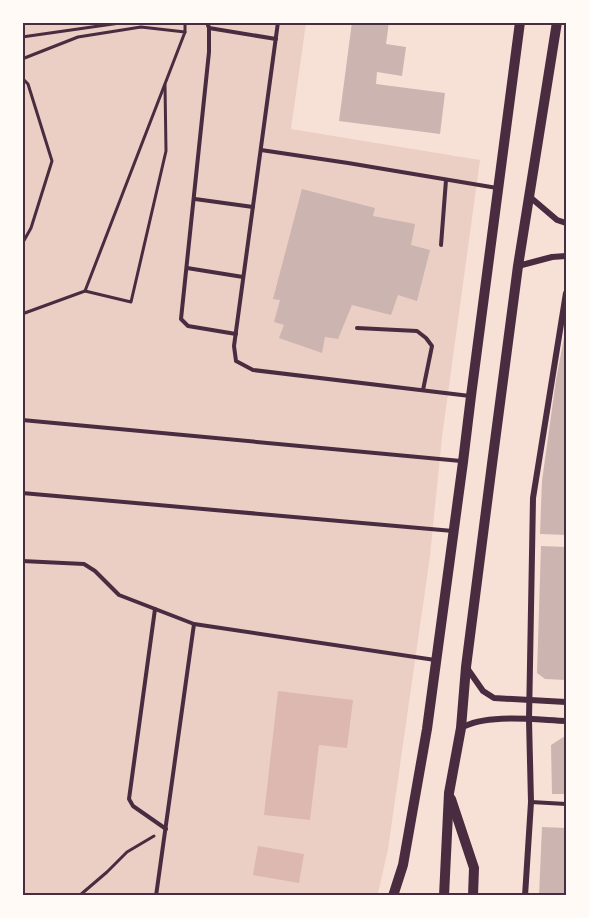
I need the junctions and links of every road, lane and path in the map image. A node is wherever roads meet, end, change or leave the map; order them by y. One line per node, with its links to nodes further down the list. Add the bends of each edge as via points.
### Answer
1 (127, 22): 9 (path)
2 (184, 22): 8 (path)
3 (207, 22): 7 (lane)
4 (278, 22): 10 (lane)
5 (520, 22): 16 (main road)
6 (557, 22): 17 (main road)
7 (209, 28): 10 (lane); 18 (lane)
8 (185, 32): 11 (path, via 141,27 78,37); 13 (path)
9 (22, 37)
10 (276, 39): 14 (lane)
11 (22, 59)
12 (22, 78): 21 (path, via 28,84 52,161 31,228)
13 (165, 81): 27 (path); 27 (path, via 166,151 130,302)
14 (261, 150): 15 (lane); 19 (lane)
15 (446, 180): 16 (lane); 22 (lane)
16 (498, 188): 33 (main road)
17 (530, 197): 20 (street, via 557,220); 24 (main road)
18 (195, 199): 19 (lane); 25 (lane)
19 (253, 207): 26 (lane)
20 (567, 223)
21 (22, 244)
22 (441, 245)
23 (567, 256): 24 (street)
24 (518, 266): 42 (main road)
25 (187, 268): 26 (lane); 31 (lane, via 181,319 188,326)
26 (243, 277): 31 (lane)
27 (85, 291): 29 (path)
28 (567, 293): 43 (street, via 533,498)
29 (22, 314)
30 (357, 328): 32 (lane, via 417,331 426,338 432,346)
31 (236, 334): 32 (lane, via 236,361 253,370)
32 (423, 390): 33 (lane)
33 (471, 396): 35 (main road)
34 (22, 420): 35 (lane)
35 (464, 462): 37 (main road)
36 (22, 493): 37 (lane)
37 (454, 531): 41 (main road)
38 (22, 561): 39 (lane, via 84,564 119,595)
39 (155, 609): 40 (lane); 51 (lane, via 129,799)
40 (194, 624): 41 (lane); 51 (lane)
41 (436, 660): 52 (main road)
42 (466, 666): 43 (street, via 483,691 494,698); 47 (main road)
43 (530, 700): 44 (street); 45 (street)
44 (567, 702)
45 (529, 720): 46 (street); 47 (street, via 482,720); 49 (street)
46 (567, 721)
47 (461, 728): 48 (main road)
48 (449, 793): 57 (main road); 58 (main road, via 474,868)
49 (531, 802): 50 (lane); 59 (street)
50 (567, 804)
51 (166, 829): 53 (path, via 127,852); 54 (lane)
52 (404, 865): 55 (main road); 56 (main road)
53 (79, 896)
54 (156, 896)
55 (393, 896)
56 (399, 896)
57 (444, 896)
58 (473, 896)
59 (525, 896)

